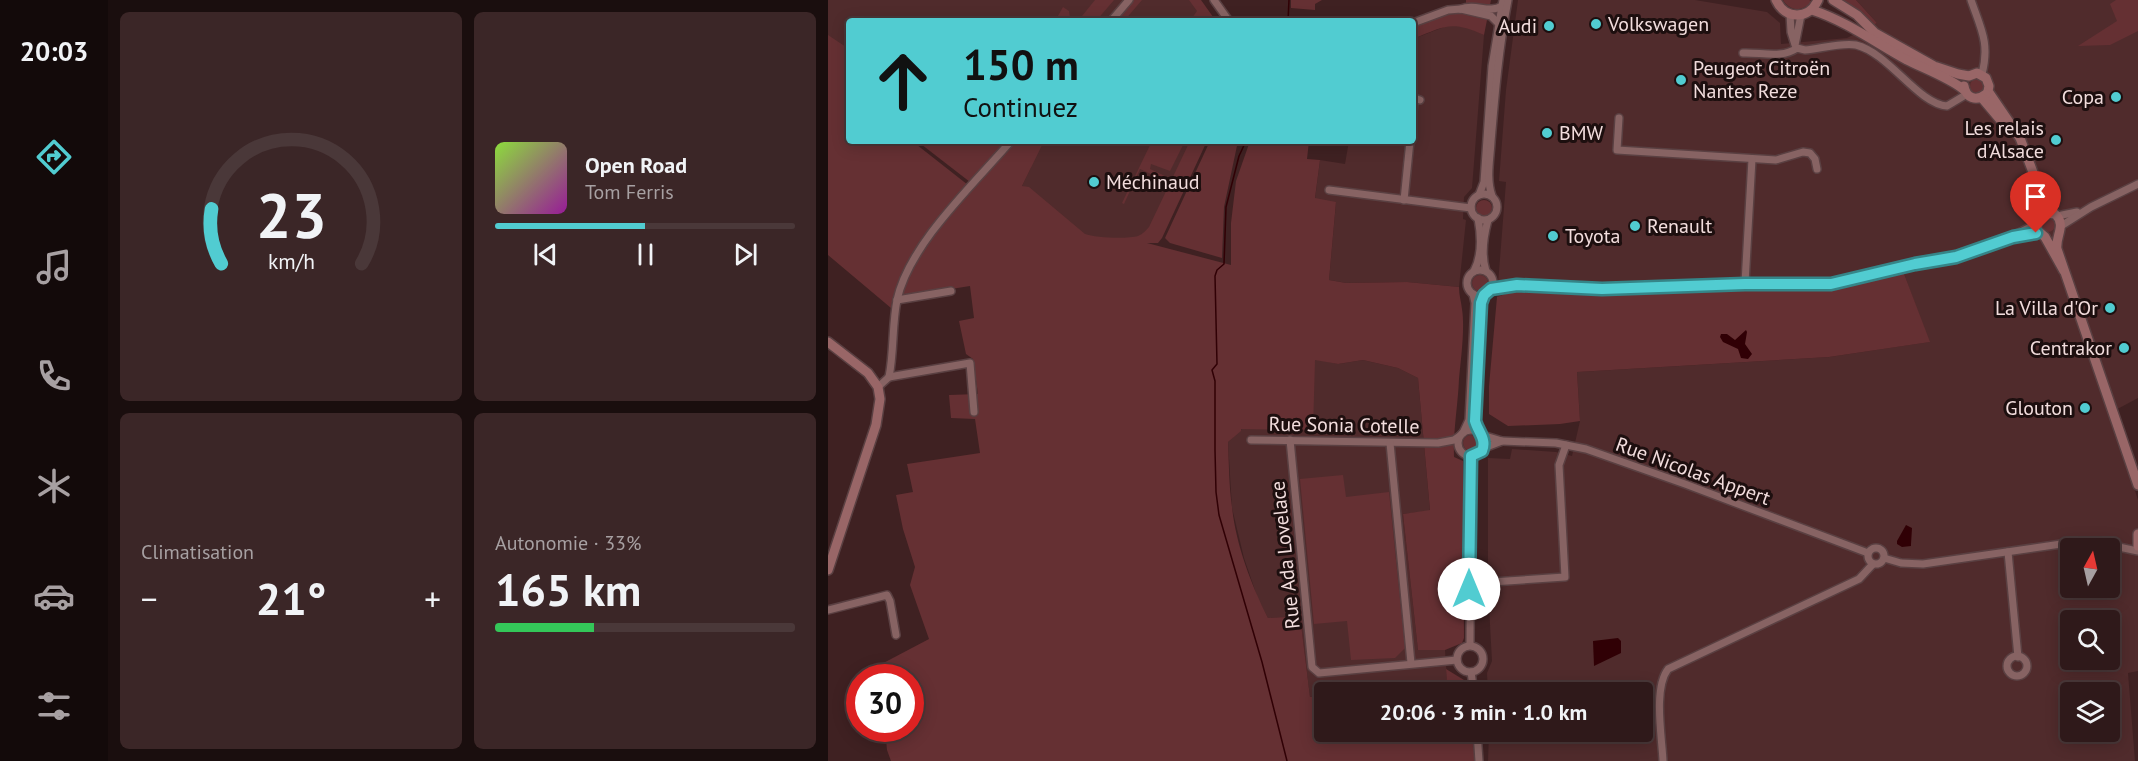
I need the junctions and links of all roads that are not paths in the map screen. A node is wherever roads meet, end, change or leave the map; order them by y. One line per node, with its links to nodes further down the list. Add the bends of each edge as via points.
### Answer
1 (1128, 0): 13 (street)
2 (1214, 0): 14 (street)
3 (1508, 0): 33 (street, via 1493,114 1489,182)
4 (1818, 0): 10 (main road)
5 (1833, 0): 20 (main road, via 1893,44 1934,66)
6 (1971, 0): 19 (street, via 1986,43)
7 (1774, 1): 11 (main road)
8 (1503, 3): 9 (street, via 1495,9); 16 (street)
9 (1461, 9): 15 (street); 16 (street, via 1491,16)
10 (1812, 10): 12 (main road); 21 (main road)
11 (1790, 14): 12 (main road); 17 (street)
12 (1801, 15): 17 (street)
13 (1113, 18)
14 (1227, 18)
15 (1416, 22)
16 (1499, 24): 32 (street, via 1484,182)
17 (1796, 47): 18 (street, via 1782,54); 21 (street, via 1805,50 1855,45 1887,63 1934,103 1947,106)
18 (1743, 53)
19 (1982, 74): 20 (main road); 22 (main road, via 1989,82)
20 (1969, 76): 21 (main road, via 1965,81)
21 (1966, 92): 22 (main road, via 1975,99)
22 (1985, 94): 39 (main road, via 2018,147)
23 (1416, 98): 24 (street)
24 (1420, 99)
25 (1619, 118): 28 (street, via 1617,150)
26 (1008, 144): 50 (street, via 926,241)
27 (1410, 144): 34 (street)
28 (1752, 159): 29 (street, via 1776,160 1810,153); 44 (street)
29 (1817, 169)
30 (2138, 184): 35 (street)
31 (1329, 190): 34 (street)
32 (1479, 195): 33 (street); 36 (street)
33 (1492, 196): 38 (street, via 1497,209)
34 (1404, 200): 36 (street)
35 (2091, 207): 39 (street); 40 (street)
36 (1471, 208): 37 (street)
37 (1478, 218): 38 (street); 41 (street, via 1479,258)
38 (1488, 220): 43 (street, via 1484,258)
39 (2044, 223): 40 (main road); 40 (main road, via 2052,237); 42 (main road); 44 (street, via 1956,257 1840,282)
40 (2059, 230): 42 (main road, via 2056,246)
41 (1474, 271): 43 (street); 48 (street, via 1466,281)
42 (2064, 271): 66 (main road)
43 (1489, 274): 45 (street); 46 (street)
44 (1745, 284): 45 (street, via 1602,289)
45 (1517, 285): 46 (street)
46 (1491, 289): 49 (street)
47 (951, 291): 50 (street)
48 (1473, 294): 49 (street); 55 (street, via 1469,420)
49 (1484, 295): 56 (street, via 1475,421)
50 (897, 300): 52 (street)
51 (828, 342): 53 (main road, via 861,367)
52 (889, 377): 53 (street); 54 (street, via 970,363)
53 (878, 387): 75 (main road, via 880,407 876,425)
54 (974, 412)
55 (1462, 434): 56 (street, via 1470,430); 61 (street); 64 (street)
56 (1480, 434): 59 (street); 63 (street)
57 (1251, 440): 58 (street, Rue Sonia Cotelle)
58 (1290, 440): 60 (street, Rue Sonia Cotelle); 82 (street, Rue Ada Lovelace, via 1312,667 1319,673)
59 (1502, 441): 62 (street, Rue Nicolas Appert); 63 (street)
60 (1390, 443): 61 (street, Rue Sonia Cotelle); 82 (street)
61 (1438, 443): 64 (street)
62 (1566, 445): 72 (street, Rue Nicolas Appert); 76 (street, via 1559,465 1565,577)
63 (1484, 448): 65 (street)
64 (1459, 449): 65 (street)
65 (1471, 456): 79 (street)
66 (2138, 484)
67 (2138, 542): 69 (street); 70 (street)
68 (2060, 544): 71 (street)
69 (2120, 545)
70 (2120, 545)
71 (2008, 552): 73 (street, via 1923,564); 80 (street)
72 (1868, 553): 73 (street, via 1880,549); 74 (street)
73 (1884, 558): 74 (street)
74 (1873, 564): 87 (street, via 1858,579 1672,666 1661,682)
75 (828, 570)
76 (1492, 582)
77 (828, 610): 78 (street, via 887,595)
78 (896, 635)
79 (1470, 645): 81 (street, via 1459,651); 83 (street, via 1480,650 1484,660 1481,667)
80 (2018, 657)
81 (1457, 660): 82 (street); 83 (street, via 1461,669)
82 (1411, 663)
83 (1471, 672): 84 (street)
84 (1472, 682)
85 (1478, 742): 86 (street)
86 (1479, 761)
87 (1660, 761)

